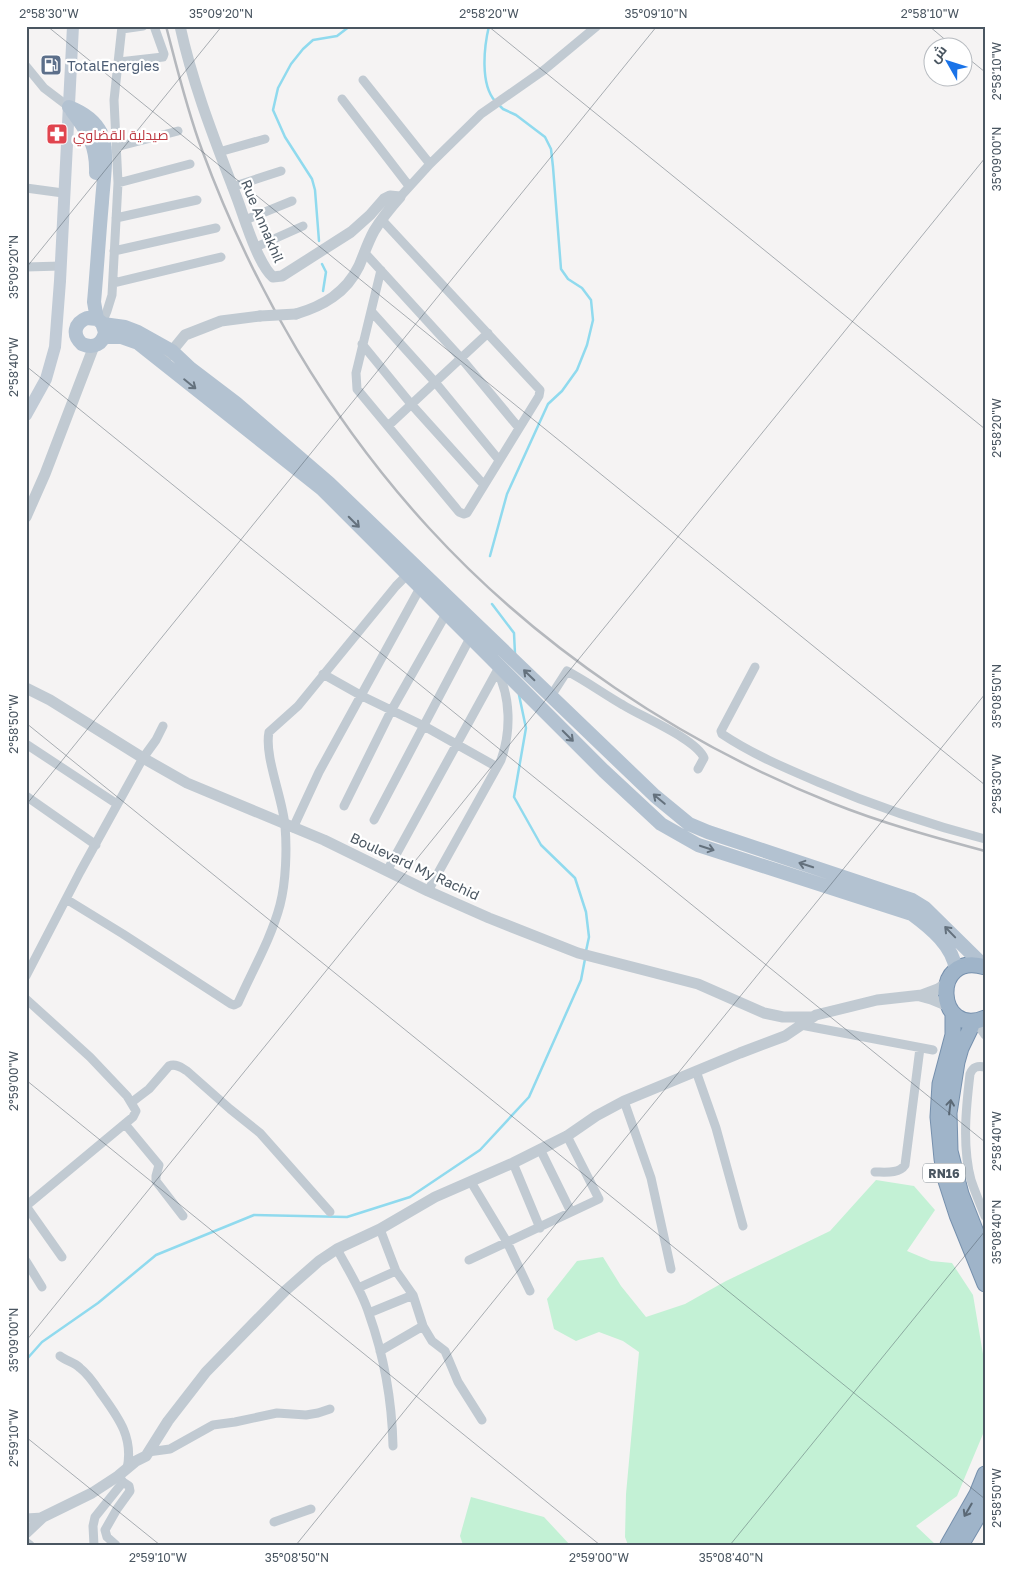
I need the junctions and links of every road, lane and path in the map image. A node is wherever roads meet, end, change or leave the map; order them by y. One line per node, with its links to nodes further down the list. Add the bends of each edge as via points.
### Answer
1 (73, 26): 11 (main road)
2 (143, 26): 6 (street)
3 (154, 26): 7 (street, via 164,54 162,57)
4 (180, 26): 15 (street, Rue Annakhil, via 190,66)
5 (598, 26): 17 (street, via 489,108)
6 (122, 28): 7 (street)
7 (118, 62): 14 (street, via 114,100)
8 (27, 68): 11 (street, via 44,88)
9 (363, 80): 17 (street)
10 (342, 99): 20 (street)
11 (69, 107): 23 (main road); 41 (main road, via 96,124 104,144)
12 (178, 131): 14 (street)
13 (265, 139): 15 (street)
14 (116, 147): 19 (street)
15 (220, 152): 21 (street, Rue Annakhil)
16 (190, 164): 19 (street)
17 (430, 164): 20 (street)
18 (281, 171): 21 (street)
19 (118, 183): 27 (street)
20 (410, 186): 24 (street)
21 (232, 187): 28 (street, Rue Annakhil)
22 (26, 188): 23 (street)
23 (63, 193): 36 (main road)
24 (400, 197): 29 (street); 32 (street, Rue Annakhil, via 387,197 351,232 279,278 269,274)
25 (197, 200): 27 (street)
26 (292, 201): 28 (street)
27 (116, 218): 33 (street)
28 (245, 220): 32 (street, Rue Annakhil)
29 (382, 220): 34 (street); 42 (street)
30 (302, 226): 32 (street)
31 (216, 228): 33 (street)
32 (256, 247)
33 (114, 251): 39 (street)
34 (364, 252): 38 (street); 44 (street, bridge, via 348,283 319,306 296,314 221,321 185,335)
35 (221, 257): 39 (street)
36 (61, 266): 37 (street); 48 (main road, via 55,346 46,379)
37 (26, 267)
38 (380, 270): 40 (street); 45 (street)
39 (113, 283): 41 (street, via 107,311)
40 (371, 311): 43 (street); 46 (street)
41 (95, 330): 44 (main road, via 138,343); 53 (street, via 82,364 78,386)
42 (488, 333): 45 (street); 50 (street, via 540,390 540,396)
43 (362, 344): 47 (street); 49 (street, via 356,373 357,389)
44 (167, 357): 54 (main road, one-way to 54, via 322,489); 63 (main road, one-way to 44, via 329,483 236,403 190,368)
45 (461, 358): 46 (street); 50 (street)
46 (434, 382): 47 (street); 51 (street)
47 (411, 404): 49 (street); 52 (street)
48 (26, 415)
49 (388, 426): 52 (street, via 461,513 467,513)
50 (519, 428): 51 (street)
51 (500, 460): 52 (street)
52 (484, 485)
53 (26, 516)
54 (407, 575): 55 (main road); 60 (street)
55 (420, 588): 56 (main road); 62 (street)
56 (446, 614): 57 (main road); 64 (street)
57 (470, 638): 59 (main road); 66 (street)
58 (755, 666): 77 (street, via 722,734 791,771 870,804)
59 (498, 669): 68 (street); 70 (street, via 508,723 505,749); 83 (main road, one-way to 83, via 661,824 698,845 912,914 929,926 945,945 954,959)
60 (323, 674): 62 (street); 76 (street, via 288,717 268,734 271,761)
61 (26, 688): 69 (street, Boulevard My Rachid)
62 (362, 696): 64 (street); 76 (street)
63 (551, 696): 71 (street, via 567,671 691,744 704,758); 82 (main road, one-way to 63, via 925,908 912,900 689,824 655,796)
64 (391, 710): 66 (street); 74 (street)
65 (163, 726): 69 (street)
66 (424, 726): 68 (street); 75 (street)
67 (26, 744): 73 (street)
68 (457, 745): 70 (street); 79 (street)
69 (143, 758): 73 (street); 76 (street, Boulevard My Rachid, via 187,784)
70 (497, 766): 80 (street)
71 (698, 769)
72 (26, 796): 78 (street)
73 (117, 804): 78 (street)
74 (344, 806)
75 (374, 820)
76 (289, 827): 79 (street, Boulevard My Rachid); 81 (street, via 280,906 256,966 235,1005)
77 (985, 839)
78 (96, 845): 81 (street)
79 (387, 871): 80 (street, Boulevard My Rachid)
80 (428, 890): 89 (street, Boulevard My Rachid, via 578,953 698,984 774,1015)
81 (66, 899): 84 (street)
82 (985, 967): 83 (highway, via 970,964)
83 (956, 970): 85 (highway)
84 (26, 976)
85 (946, 984): 86 (street); 88 (highway, RN16, via 945,999)
86 (913, 996): 88 (street, via 931,999); 89 (street, via 877,1000)
87 (26, 999): 98 (street, via 90,1057)
88 (950, 1010): 90 (highway, via 963,1019); 121 (highway, RN16, via 953,1035 940,1084 938,1117 942,1159 957,1215)
89 (812, 1017): 91 (street)
90 (978, 1020): 92 (street); 115 (highway, RN16, one-way to 90, via 960,1194 950,1151 949,1113 957,1062 961,1048)
91 (801, 1025): 93 (street); 96 (street, via 785,1036)
92 (985, 1035)
93 (920, 1048): 94 (street); 103 (street, via 905,1165 897,1171)
94 (934, 1050)
95 (985, 1067): 109 (street, via 978,1066 970,1074 966,1153 971,1179)
96 (696, 1071): 97 (street); 110 (street, via 716,1128)
97 (624, 1101): 100 (street); 119 (street, via 650,1178)
98 (132, 1102): 99 (street, via 136,1114); 106 (street, via 149,1089 169,1066 188,1071 260,1133)
99 (124, 1124): 105 (street); 108 (street, via 159,1165 156,1181)
100 (567, 1136): 101 (street); 107 (street, via 599,1198)
101 (540, 1149): 102 (street); 107 (street)
102 (514, 1164): 104 (street); 111 (street)
103 (875, 1172)
104 (472, 1182): 112 (street, via 435,1197); 113 (street)
105 (26, 1206): 116 (street)
106 (330, 1212)
107 (571, 1212): 111 (street)
108 (183, 1216)
109 (985, 1216)
110 (743, 1226)
111 (540, 1228): 113 (street)
112 (380, 1229): 114 (street); 120 (street)
113 (507, 1242): 117 (street); 124 (street)
114 (337, 1249): 123 (street); 133 (street, via 285,1291 206,1372)
115 (985, 1255)
116 (62, 1257)
117 (469, 1260)
118 (26, 1261): 122 (street)
119 (671, 1270)
120 (396, 1271): 123 (street); 125 (street)
121 (985, 1284)
122 (42, 1287)
123 (358, 1288): 126 (street)
124 (530, 1291)
125 (413, 1295): 126 (street); 127 (street)
126 (369, 1313): 128 (street)
127 (424, 1326): 128 (street); 131 (street, via 430,1338 445,1351 458,1382)
128 (380, 1351): 132 (street, via 390,1398)
129 (60, 1356): 135 (street, via 84,1372 118,1417 130,1452)
130 (330, 1410): 133 (street, via 306,1415 277,1413 213,1426 170,1450)
131 (482, 1420)
132 (394, 1446)
133 (144, 1457): 135 (street)
134 (985, 1474): 146 (highway, one-way to 146)
135 (123, 1476): 138 (street); 144 (street, via 95,1517); 145 (street, via 130,1491 105,1530)
136 (311, 1509): 140 (street)
137 (983, 1513): 147 (highway)
138 (44, 1517): 139 (street); 141 (street)
139 (26, 1518)
140 (274, 1522)
141 (26, 1533)
142 (26, 1542): 143 (street)
143 (30, 1545)
144 (94, 1545)
145 (116, 1545)
146 (948, 1545)
147 (960, 1545)

